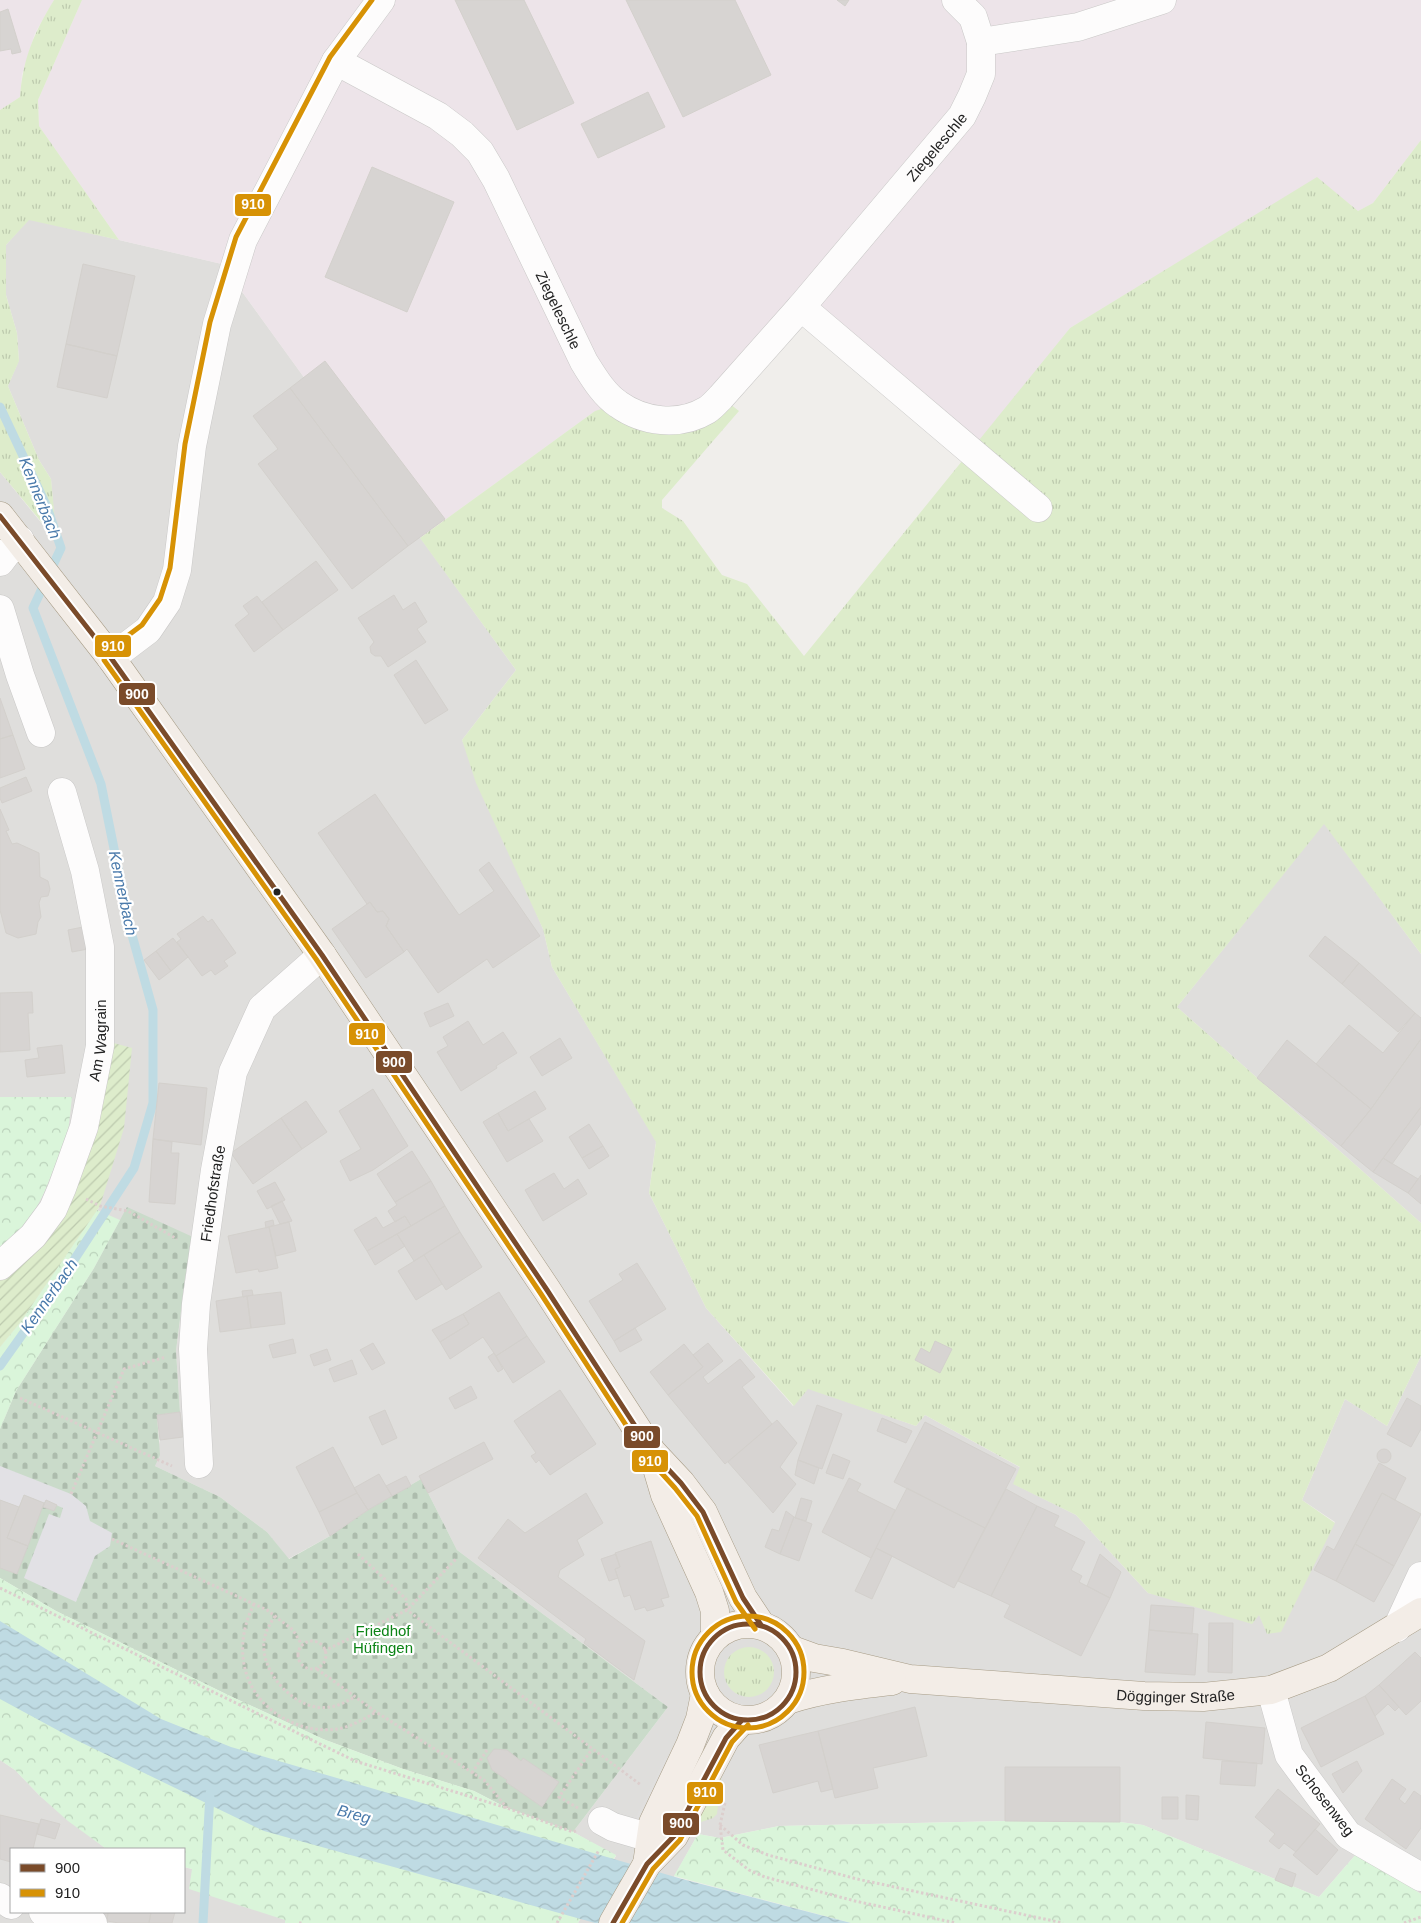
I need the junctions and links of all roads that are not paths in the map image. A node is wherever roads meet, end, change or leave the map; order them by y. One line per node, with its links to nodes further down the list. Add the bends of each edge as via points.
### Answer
1 (381, 0): 5 (street)
2 (956, 0): 4 (street, Ziegeleschle, via 972,17)
3 (1162, 0): 4 (street, via 1078,27)
4 (981, 42): 6 (street, Ziegeleschle, via 981,74 962,116)
5 (336, 61): 6 (street, Ziegeleschle, via 438,116 480,152 584,362 617,404 641,417 666,421 688,418 707,410); 12 (street, via 244,240 238,259 218,324 194,437 177,570 167,602 148,630)
6 (801, 307): 7 (street)
7 (1038, 508)
8 (0, 516): 9 (main road)
9 (25, 547): 10 (street, via 6,554); 12 (main road)
10 (0, 562)
11 (0, 609): 13 (street)
12 (111, 658): 15 (main road)
13 (40, 733)
14 (62, 792): 16 (street, Am Wagrain, via 85,871 100,947 100,1046 84,1127 62,1188 33,1236)
15 (322, 954): 17 (main road, via 548,1290); 18 (street, Friedhofstraße, via 262,1008 232,1072 196,1304 193,1349)
16 (0, 1266)
17 (652, 1452): 21 (main road, via 703,1512 743,1598); 23 (main road, via 665,1495 711,1598 715,1611)
18 (199, 1464)
19 (1421, 1576): 22 (street)
20 (1421, 1612): 22 (main road, Dögginger Straße)
21 (761, 1625): 23 (main road, via 729,1627); 24 (main road, via 779,1634)
22 (1397, 1628): 26 (main road, Dögginger Straße, via 1329,1668)
23 (715, 1636): 27 (main road, via 703,1655 700,1668)
24 (792, 1650): 25 (main road, Dögginger Straße, via 814,1658); 28 (main road, via 796,1682)
25 (910, 1679): 26 (main road, Dögginger Straße, via 1144,1696 1203,1697); 28 (main road, Dögginger Straße, via 848,1686)
26 (1271, 1690): 32 (street, Schosenweg, via 1290,1755 1348,1835)
27 (705, 1694): 29 (main road, via 723,1713); 31 (main road, via 700,1719 653,1823)
28 (788, 1700): 29 (main road, via 773,1714 761,1719)
29 (742, 1720): 31 (main road, via 726,1738 674,1836)
30 (590, 1815): 31 (street)
31 (649, 1851): 35 (main road)
32 (1421, 1877)
33 (48, 1913): 34 (street)
34 (93, 1923)
35 (613, 1923)

